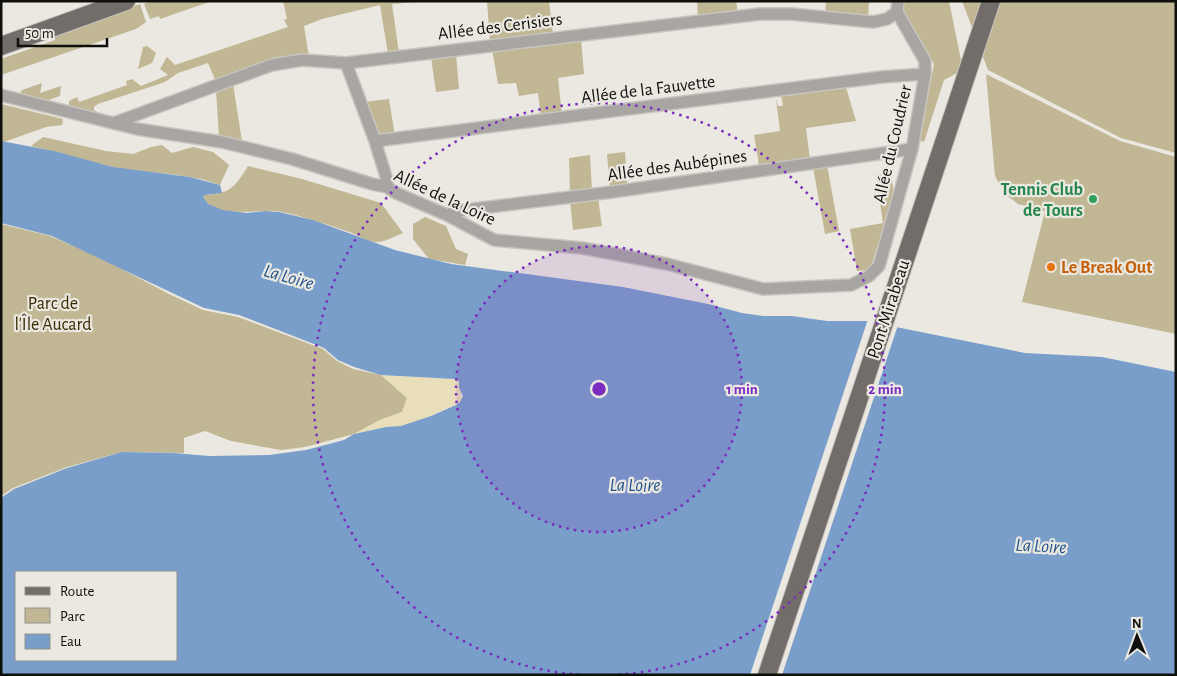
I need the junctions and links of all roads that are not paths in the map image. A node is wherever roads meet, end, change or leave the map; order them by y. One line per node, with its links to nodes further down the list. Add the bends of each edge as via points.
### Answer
1 (126, 1): 4 (main road)
2 (991, 1): 14 (main road, Pont Mirabeau)
3 (898, 7): 5 (street, Allée des Cerisiers, via 887,19 873,22 760,14); 6 (street, Allée du Coudrier, via 925,61)
4 (1, 46)
5 (346, 62): 8 (street, Allée des Cerisiers, via 302,60 272,65); 9 (street)
6 (926, 74): 9 (street, Allée de la Fauvette); 10 (street, Allée du Coudrier)
7 (1, 95): 8 (street, Allée de la Loire)
8 (114, 123): 11 (street, Allée de la Loire, via 230,144)
9 (375, 141): 11 (street)
10 (912, 149): 12 (street, Allée des Aubépines, via 457,211); 13 (street, Allée du Coudrier, via 879,266 869,276)
11 (387, 187): 12 (street, Allée de la Loire)
12 (447, 215): 13 (street, Allée de la Loire, via 494,240 582,248 648,260 763,289)
13 (851, 285)
14 (767, 675)

